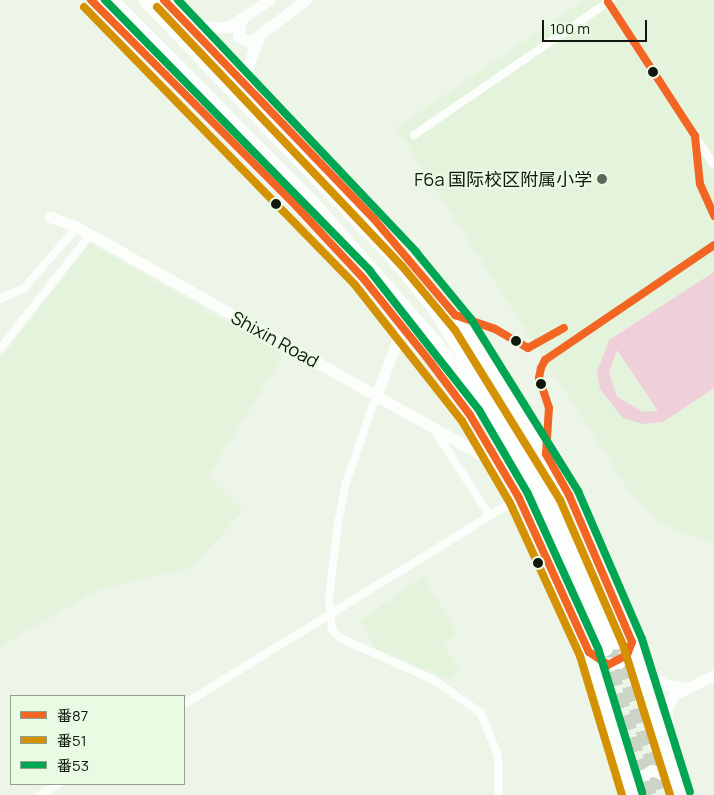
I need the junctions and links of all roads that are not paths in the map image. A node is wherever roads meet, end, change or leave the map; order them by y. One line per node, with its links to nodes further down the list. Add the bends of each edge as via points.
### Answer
1 (91, 0): 20 (main road, via 297,207)
2 (111, 0): 17 (highway)
3 (146, 0): 19 (highway, via 381,244)
4 (164, 0): 9 (main road)
5 (269, 0): 8 (main road)
6 (306, 0): 10 (main road)
7 (608, 1): 12 (street); 13 (street)
8 (241, 22): 9 (main road, via 228,27); 10 (main road, via 238,36 244,42)
9 (190, 26): 11 (main road)
10 (258, 40): 11 (main road, via 248,67)
11 (252, 90): 22 (main road, via 409,259)
12 (414, 135)
13 (714, 165)
14 (50, 216): 15 (main road, Shixin Road)
15 (77, 227): 16 (main road, Shixin Road); 18 (street, via 24,288)
16 (90, 235): 21 (street); 23 (main road, Shixin Road)
17 (381, 278): 19 (highway, via 479,401 534,496 611,645 542,483); 24 (highway)
18 (0, 299)
19 (434, 307): 22 (highway)
20 (402, 328): 23 (main road); 24 (main road)
21 (0, 349)
22 (484, 358): 30 (main road, via 569,495)
23 (376, 396): 25 (main road, Shixin Road); 29 (street, via 346,483)
24 (470, 415): 26 (main road)
25 (433, 427): 26 (main road, Shixin Road); 28 (street)
26 (499, 465): 27 (main road)
27 (519, 498): 28 (street); 31 (main road)
28 (490, 516): 29 (street)
29 (329, 618): 35 (street); 41 (street, via 340,638 434,680 481,713 498,756)
30 (632, 642): 31 (main road, via 619,663 599,662); 32 (main road)
31 (589, 652): 39 (main road)
32 (639, 664): 34 (main road, via 665,685); 36 (main road)
33 (714, 675): 34 (main road)
34 (683, 687): 36 (main road, via 667,706)
35 (185, 703)
36 (667, 753): 37 (main road)
37 (677, 781): 39 (main road, via 652,770 638,778); 42 (main road)
38 (56, 785): 40 (street)
39 (632, 793)
40 (40, 795)
41 (499, 795)
42 (680, 795)

